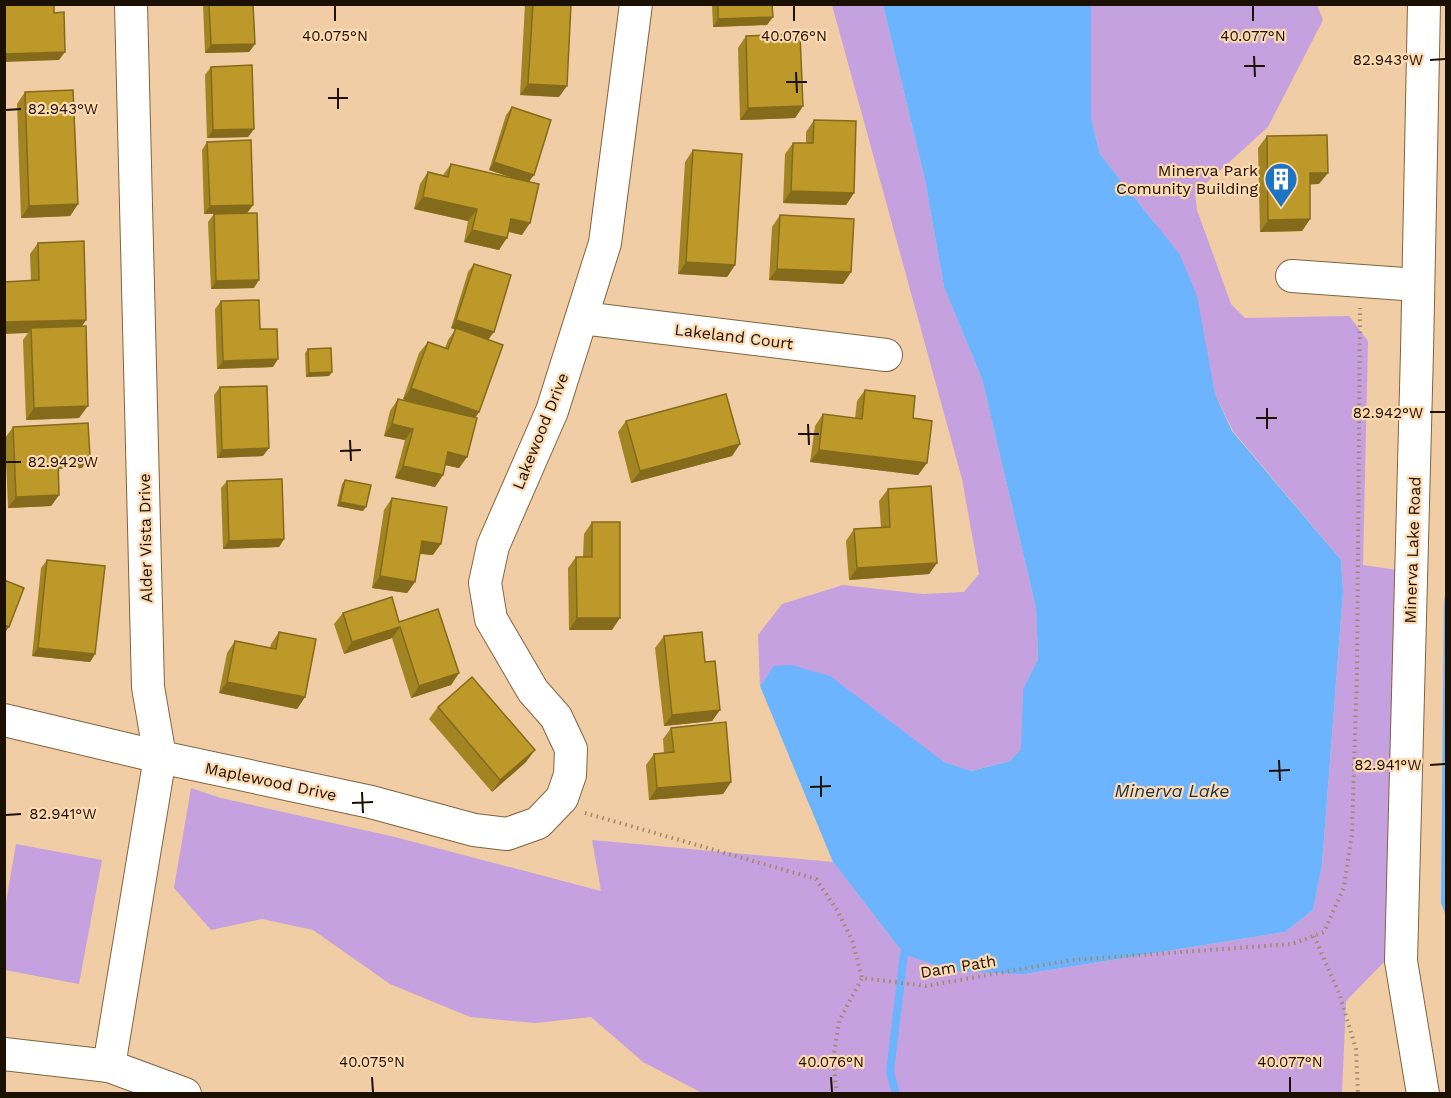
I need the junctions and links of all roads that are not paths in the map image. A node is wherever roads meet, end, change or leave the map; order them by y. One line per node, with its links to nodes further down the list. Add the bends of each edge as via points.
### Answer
1 (131, 4): 9 (street, Alder Vista Drive, via 148,687)
2 (636, 4): 6 (street, Lakewood Drive, via 605,243)
3 (1424, 4): 5 (street, Minerva Lake Road)
4 (1292, 276): 5 (street)
5 (1418, 285): 14 (street, Minerva Lake Road, via 1401,961)
6 (582, 318): 7 (street, Lakeland Court); 10 (street, Lakewood Drive, via 552,411 493,546 485,583 491,619 533,691 556,717 571,750 570,775)
7 (886, 355)
8 (4, 720): 9 (street, Maplewood Drive)
9 (160, 758): 10 (street, Maplewood Drive, via 371,802 474,830 507,834 538,823); 12 (street, Alder Vista Drive)
10 (560, 800)
11 (4, 1054): 12 (street)
12 (109, 1066): 13 (street)
13 (185, 1094)
14 (1423, 1094)

